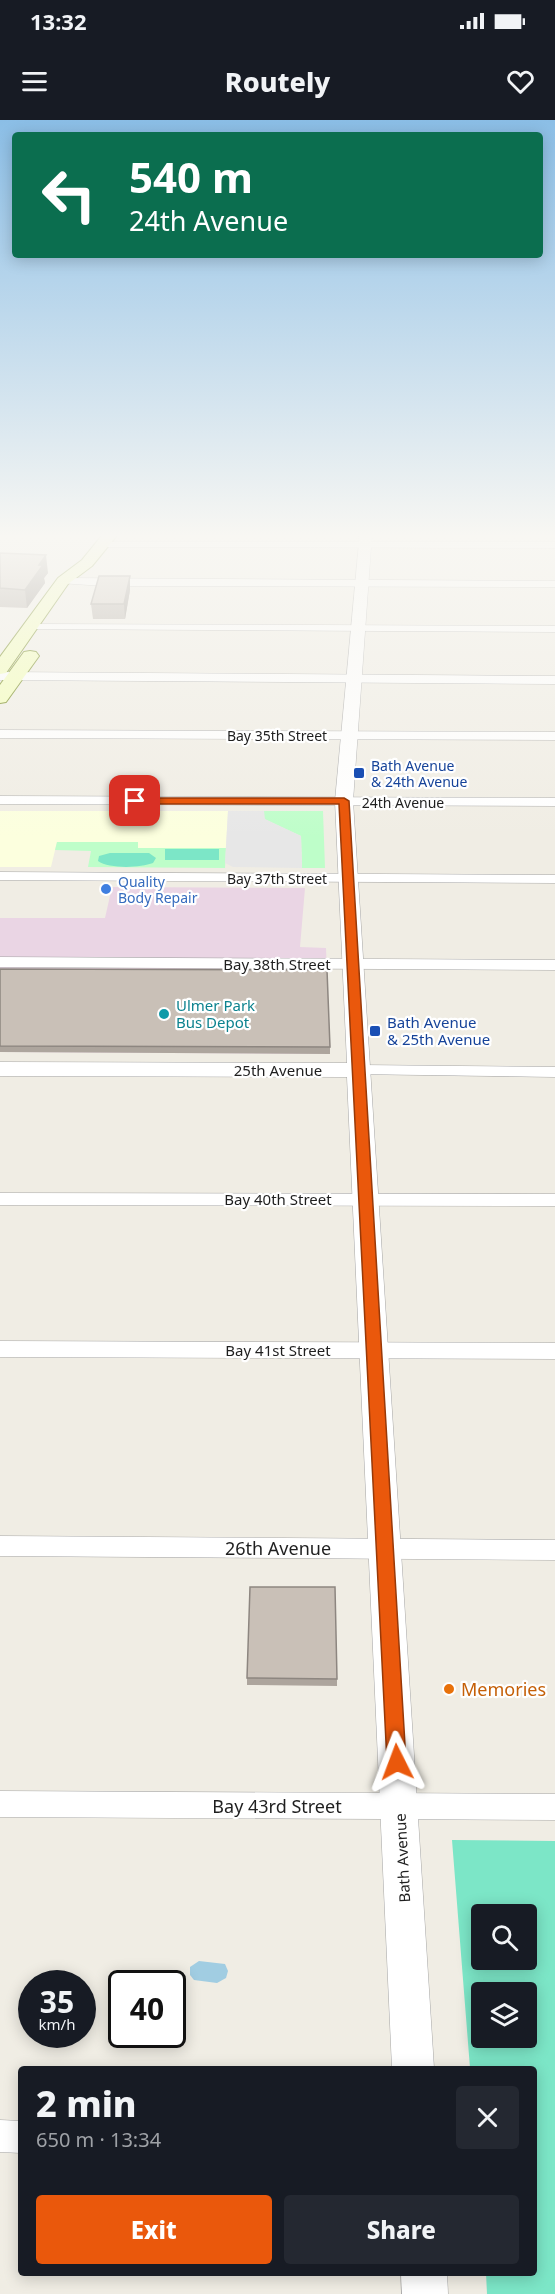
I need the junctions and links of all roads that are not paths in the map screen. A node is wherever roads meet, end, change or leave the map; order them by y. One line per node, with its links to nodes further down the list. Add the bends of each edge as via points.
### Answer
1 (27, 634): 4 (main road)
2 (44, 634): 4 (main road)
3 (357, 634): 5 (street, Bath Avenue)
4 (5, 674): 5 (street); 7 (main road)
5 (353, 680): 6 (street); 9 (street, Bath Avenue)
6 (555, 680)
7 (0, 698)
8 (0, 734): 9 (street, Bay 35th Street)
9 (348, 735): 10 (street, Bay 35th Street); 12 (street, Bath Avenue)
10 (555, 736)
11 (0, 800): 12 (street, 24th Avenue)
12 (344, 801): 13 (street, 24th Avenue); 15 (street, Bath Avenue)
13 (555, 802)
14 (0, 876): 15 (street, Bay 37th Street)
15 (348, 878): 16 (street, Bay 37th Street); 18 (street, Bath Avenue)
16 (555, 879)
17 (0, 962): 18 (street, Bay 38th Street)
18 (353, 964): 19 (street, Bay 38th Street); 21 (street, Bath Avenue)
19 (555, 965)
20 (0, 1069): 21 (street, 25th Avenue)
21 (359, 1070): 22 (street, 25th Avenue); 24 (street, Bath Avenue)
22 (555, 1072)
23 (0, 1199): 24 (street, Bay 40th Street)
24 (366, 1199): 25 (street, Bay 40th Street); 27 (street, Bath Avenue)
25 (555, 1200)
26 (0, 1348): 27 (street, Bay 41st Street)
27 (374, 1350): 28 (street, Bay 41st Street); 30 (street, Bath Avenue)
28 (555, 1351)
29 (0, 1546): 30 (street, 26th Avenue)
30 (385, 1549): 31 (street, 26th Avenue); 33 (street, Bath Avenue)
31 (555, 1550)
32 (0, 1804): 33 (street, Bay 43rd Street)
33 (399, 1806): 34 (street, Bay 43rd Street); 35 (street, Bath Avenue)
34 (555, 1807)
35 (413, 2066)
36 (0, 2136): 37 (street)
37 (18, 2137)
38 (424, 2276): 39 (street)
39 (425, 2294)

